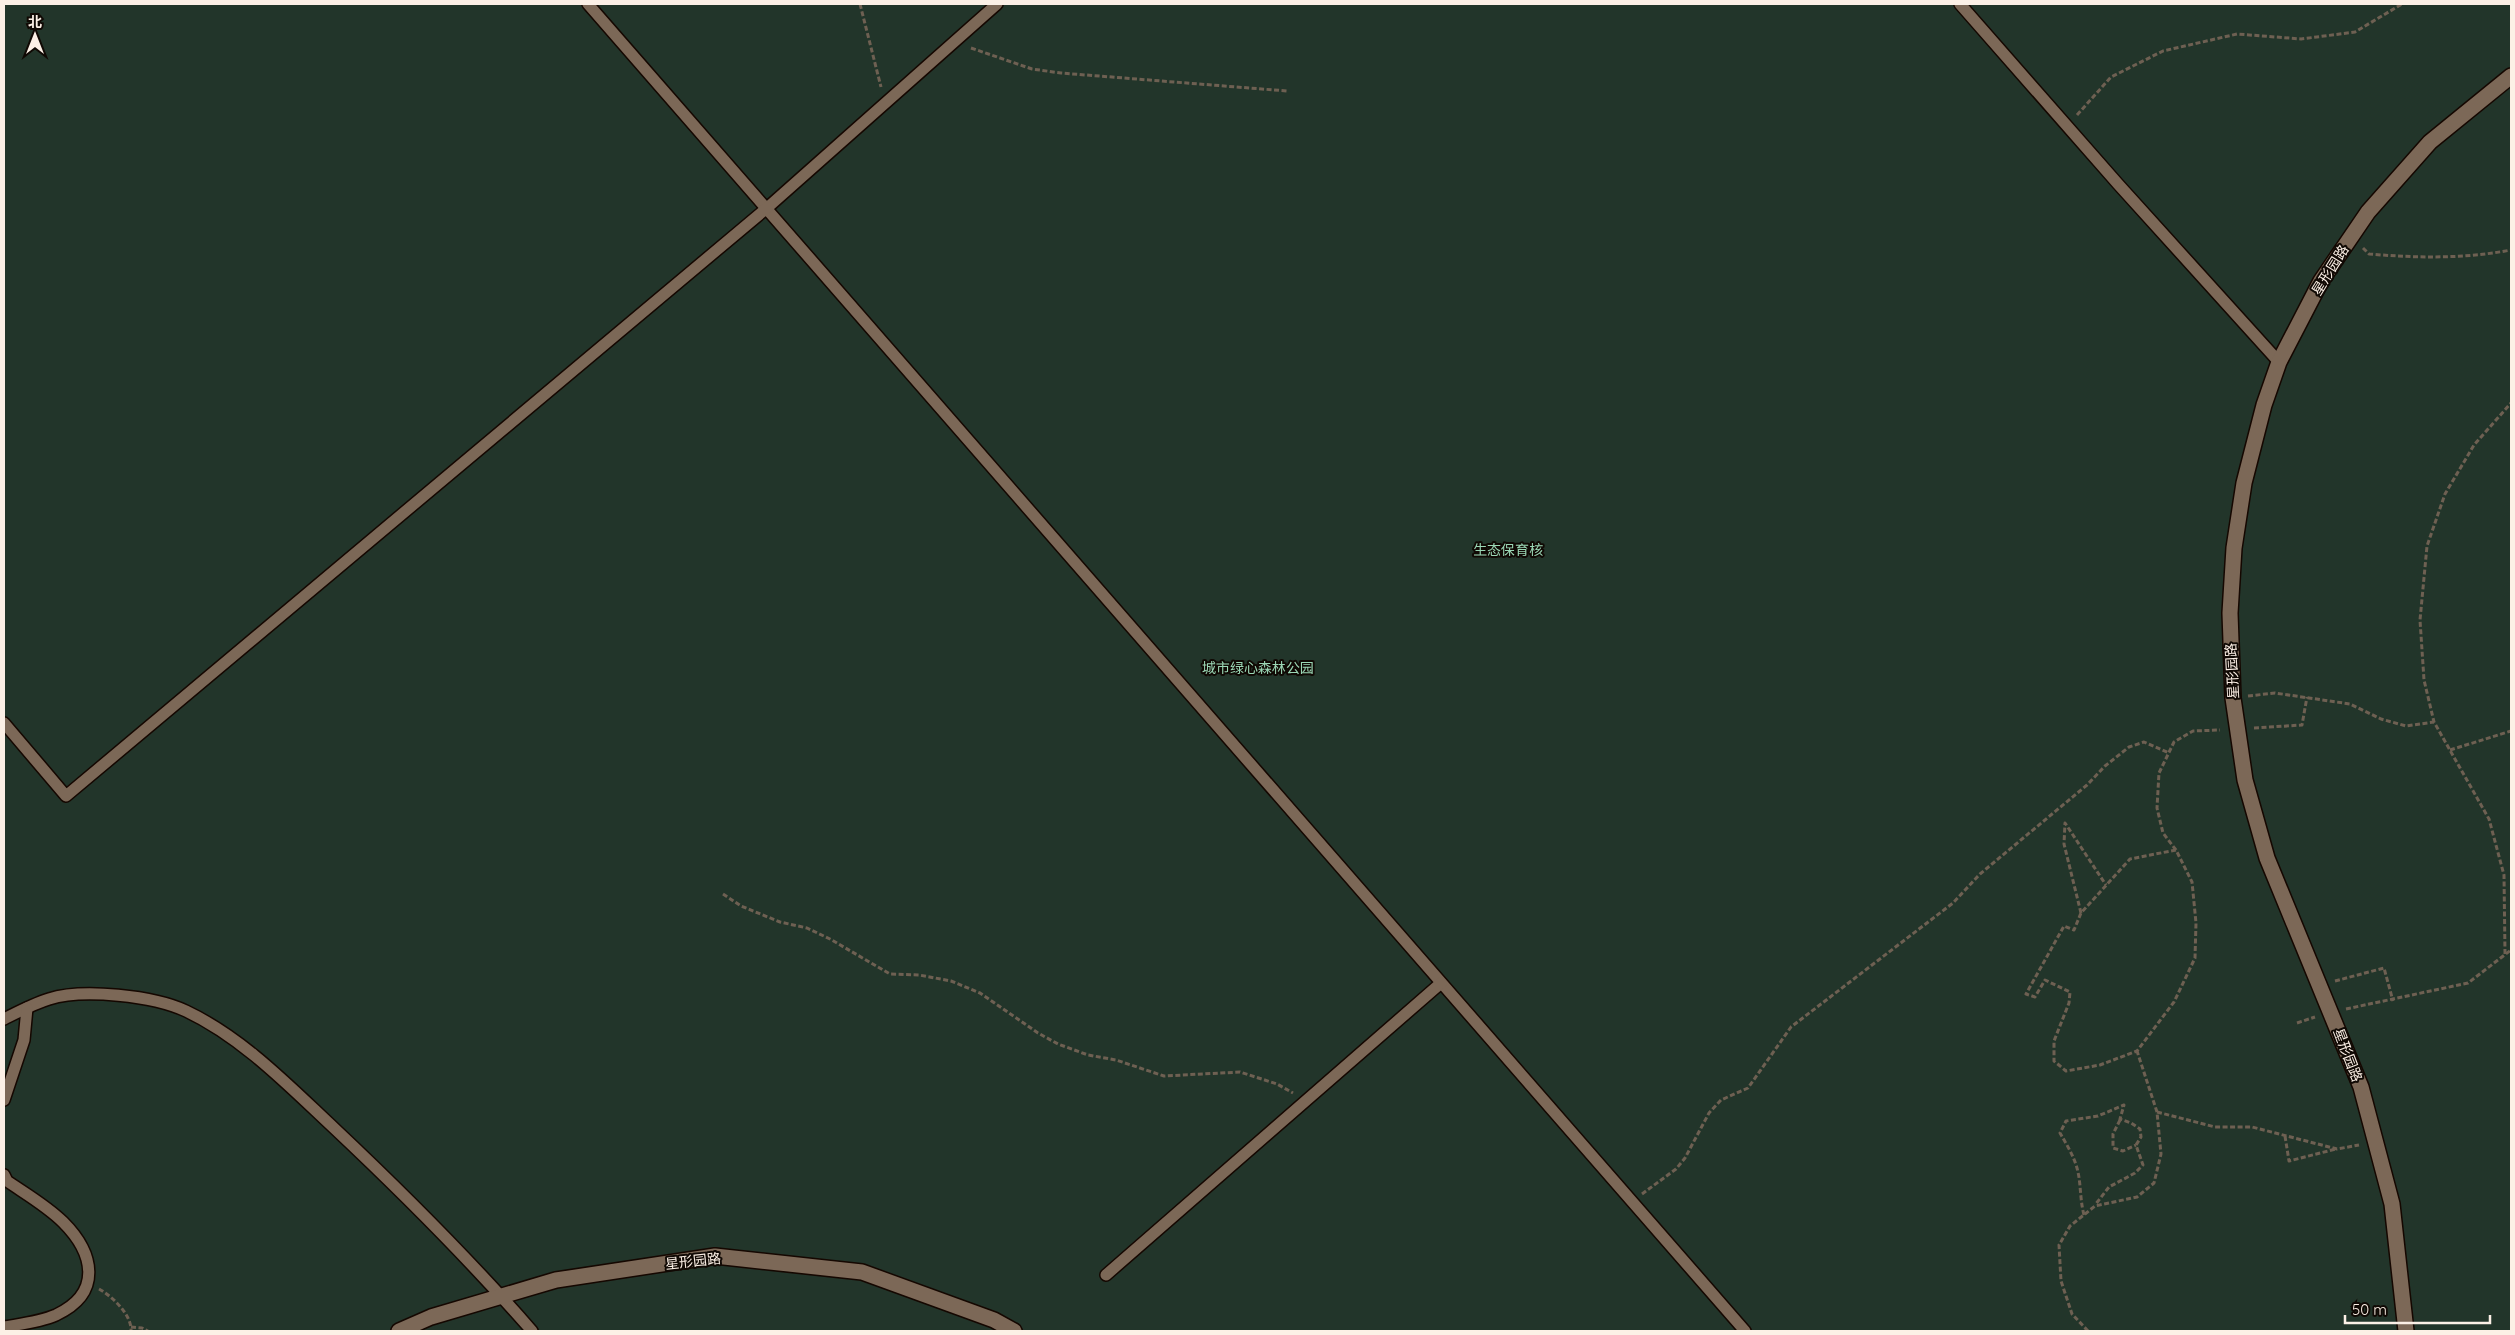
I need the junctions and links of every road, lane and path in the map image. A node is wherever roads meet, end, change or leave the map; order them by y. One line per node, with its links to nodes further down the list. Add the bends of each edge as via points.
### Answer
1 (588, 4): 11 (lane)
2 (860, 4): 9 (path, via 875,71)
3 (997, 4): 6 (lane)
4 (1960, 4): 10 (lane)
5 (2402, 4): 10 (path, via 2355,32 2301,39 2237,34 2163,50 2111,77)
6 (953, 43): 8 (path, via 1032,69); 9 (lane)
7 (2511, 76): 12 (street, 星形园路, via 2430,142 2368,212)
8 (1287, 90)
9 (886, 102): 11 (lane)
10 (2067, 126): 14 (lane)
11 (767, 208): 19 (lane, via 66,796); 30 (lane)
12 (2352, 236): 13 (path, via 2369,254 2475,257); 14 (street, 星形园路, via 2321,281)
13 (2511, 250)
14 (2279, 362): 17 (street, 星形园路, via 2244,483 2234,548 2230,613)
15 (2511, 403): 18 (path, via 2474,445 2445,494 2427,546 2420,620 2424,680)
16 (2307, 697): 17 (path, via 2275,692); 18 (path, via 2350,704 2381,719 2406,726); 20 (path, via 2302,725)
17 (2233, 698): 20 (street, 星形园路)
18 (2434, 722): 22 (path)
19 (4, 723)
20 (2237, 729): 23 (path, via 2193,731 2174,742); 31 (street, 星形园路, via 2245,780 2267,858)
21 (2511, 731): 22 (path)
22 (2450, 750): 29 (path, via 2490,819 2504,875)
23 (2169, 752): 24 (path, via 2159,773 2157,808 2163,833); 47 (path, via 2144,742 2128,747 1980,874 1953,903 1791,1027 1748,1088 1715,1106 1676,1169)
24 (2176, 850): 25 (path, via 2130,859); 37 (path, via 2192,882 2195,958 2174,1002)
25 (2106, 885): 27 (path); 27 (path, via 2065,823 2064,844)
26 (723, 894): 39 (path, via 741,906 830,939 890,974 950,981 980,993 1058,1044 1088,1055 1116,1060 1164,1076 1240,1072 1277,1084)
27 (2081, 913): 37 (path, via 2074,930 2064,926 2026,994 2035,997 2045,980 2070,992 2054,1041 2054,1061 2066,1071 2100,1065)
28 (2511, 950): 29 (path)
29 (2505, 954): 32 (path, via 2468,984)
30 (1441, 983): 39 (lane); 47 (lane)
31 (2320, 985): 32 (path, via 2384,968); 34 (street, 星形园路)
32 (2393, 1001): 34 (path)
33 (27, 1008): 35 (lane); 38 (lane, via 24,1040); 52 (lane, via 50,998 88,994 137,997 185,1011 231,1038 294,1090 393,1184)
34 (2331, 1012): 36 (path); 43 (street, 星形园路, via 2361,1087)
35 (4, 1019)
36 (2297, 1023)
37 (2137, 1051): 40 (path)
38 (4, 1100)
39 (1307, 1100): 50 (lane)
40 (2157, 1112): 42 (path, via 2214,1127 2252,1127); 48 (path, via 2161,1154 2154,1184 2137,1197)
41 (2120, 1119): 44 (path, via 2140,1129 2141,1137); 44 (path, via 2113,1134 2113,1148 2123,1151); 49 (path, via 2124,1105 2098,1116 2066,1121 2060,1132 2078,1172)
42 (2285, 1136): 45 (path); 45 (path, via 2289,1161)
43 (2376, 1142): 45 (path); 61 (street, 星形园路, via 2392,1204)
44 (2136, 1145): 48 (path, via 2143,1165 2109,1187)
45 (2337, 1149)
46 (4, 1175): 51 (lane, via 63,1222 79,1242 90,1268)
47 (1632, 1201): 59 (lane)
48 (2095, 1206): 49 (path)
49 (2084, 1215): 60 (path, via 2070,1226 2059,1245 2061,1281 2072,1314)
50 (1106, 1275)
51 (88, 1282): 53 (lane, via 75,1303 56,1315); 54 (path, via 111,1295)
52 (502, 1296): 56 (street, 星形园路, via 431,1317); 57 (lane); 58 (street, 星形园路, via 556,1280 715,1256 862,1272 994,1320)
53 (4, 1327)
54 (131, 1329): 55 (path)
55 (148, 1331)
56 (399, 1331)
57 (532, 1331)
58 (1014, 1331)
59 (1745, 1331)
60 (2088, 1331)
61 (2406, 1331)

